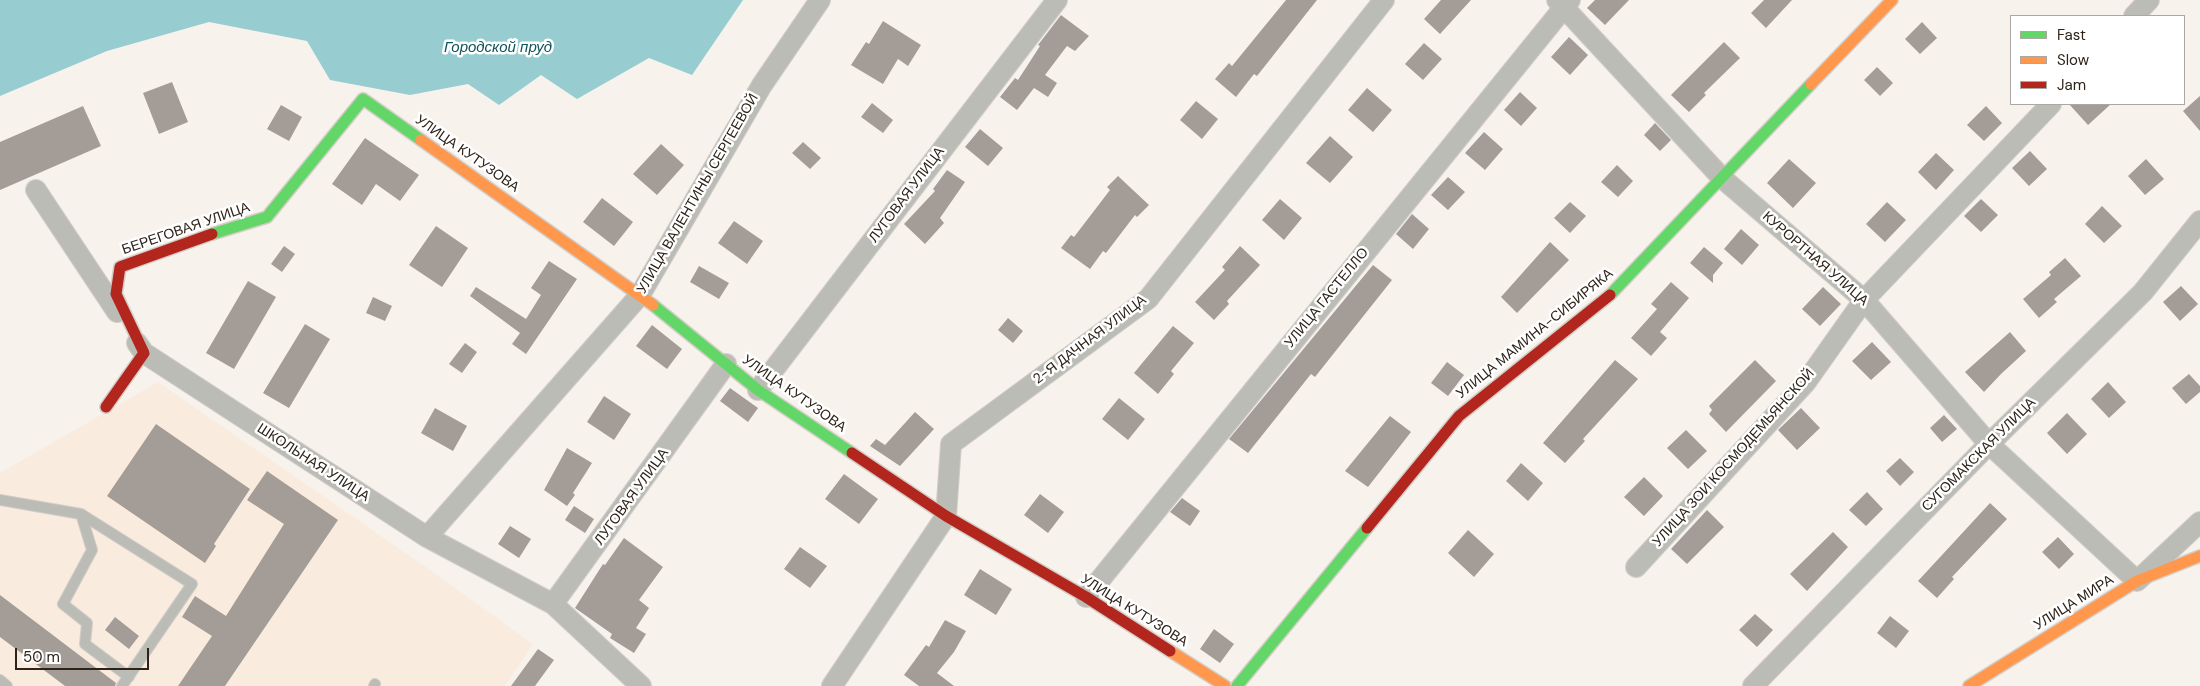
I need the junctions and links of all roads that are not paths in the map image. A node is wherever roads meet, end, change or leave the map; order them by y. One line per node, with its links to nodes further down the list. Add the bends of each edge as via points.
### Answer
1 (820, 0): 13 (street, УЛИЦА ВАЛЕНТИНЫ СЕРГЕЕВОЙ, via 762,85)
2 (1057, 0): 17 (street, ЛУГОВАЯ УЛИЦА)
3 (1384, 0): 22 (street, 2-Я ДАЧНАЯ УЛИЦА, via 1148,299 950,444)
4 (1892, 0): 10 (street, УЛИЦА МАМИНА-СИБИРЯКА)
5 (2150, 0): 7 (street)
6 (1564, 2): 10 (street, КУРОРТНАЯ УЛИЦА); 28 (street, УЛИЦА ГАСТЕЛЛО)
7 (2135, 15)
8 (363, 99): 13 (street, УЛИЦА КУТУЗОВА); 15 (street, БЕРЕГОВАЯ УЛИЦА, via 267,217 120,267 116,294)
9 (2050, 105): 14 (street, УЛИЦА ЗОИ КОСМОДЕМЬЯНСКОЙ)
10 (1722, 178): 14 (street, КУРОРТНАЯ УЛИЦА); 37 (street, УЛИЦА МАМИНА-СИБИРЯКА, via 1610,296 1459,416)
11 (36, 190): 15 (street, ШКОЛЬНАЯ УЛИЦА)
12 (2200, 221): 19 (street, СУГОМАКСКАЯ УЛИЦА, via 2142,292)
13 (640, 295): 16 (street, УЛИЦА КУТУЗОВА); 24 (street, УЛИЦА ВАЛЕНТИНЫ СЕРГЕЕВОЙ)
14 (1864, 300): 19 (street, КУРОРТНАЯ УЛИЦА); 26 (street, УЛИЦА ЗОИ КОСМОДЕМЬЯНСКОЙ, via 1806,382)
15 (144, 353): 18 (street); 24 (street, ШКОЛЬНАЯ УЛИЦА)
16 (726, 364): 17 (street, УЛИЦА КУТУЗОВА); 29 (street, ЛУГОВАЯ УЛИЦА)
17 (758, 390): 22 (street, УЛИЦА КУТУЗОВА)
18 (106, 407)
19 (1989, 444): 27 (street, КУРОРТНАЯ УЛИЦА); 38 (street, СУГОМАКСКАЯ УЛИЦА)
20 (0, 500): 21 (lane)
21 (81, 514): 30 (lane, via 92,550 63,604 87,623 85,644); 30 (lane, via 192,584)
22 (946, 516): 28 (street, УЛИЦА КУТУЗОВА); 35 (street)
23 (2200, 522): 27 (street)
24 (427, 537): 29 (street, ШКОЛЬНАЯ УЛИЦА)
25 (2200, 556): 27 (street, УЛИЦА МИРА)
26 (1636, 567)
27 (2136, 581): 39 (street, УЛИЦА МИРА)
28 (1086, 597): 36 (street, УЛИЦА КУТУЗОВА)
29 (553, 604): 34 (street, ШКОЛЬНАЯ УЛИЦА)
30 (129, 677): 33 (lane)
31 (0, 680): 32 (lane)
32 (8, 686)
33 (122, 686)
34 (641, 686)
35 (832, 686)
36 (1225, 686)
37 (1237, 686)
38 (1753, 686)
39 (1969, 686)

